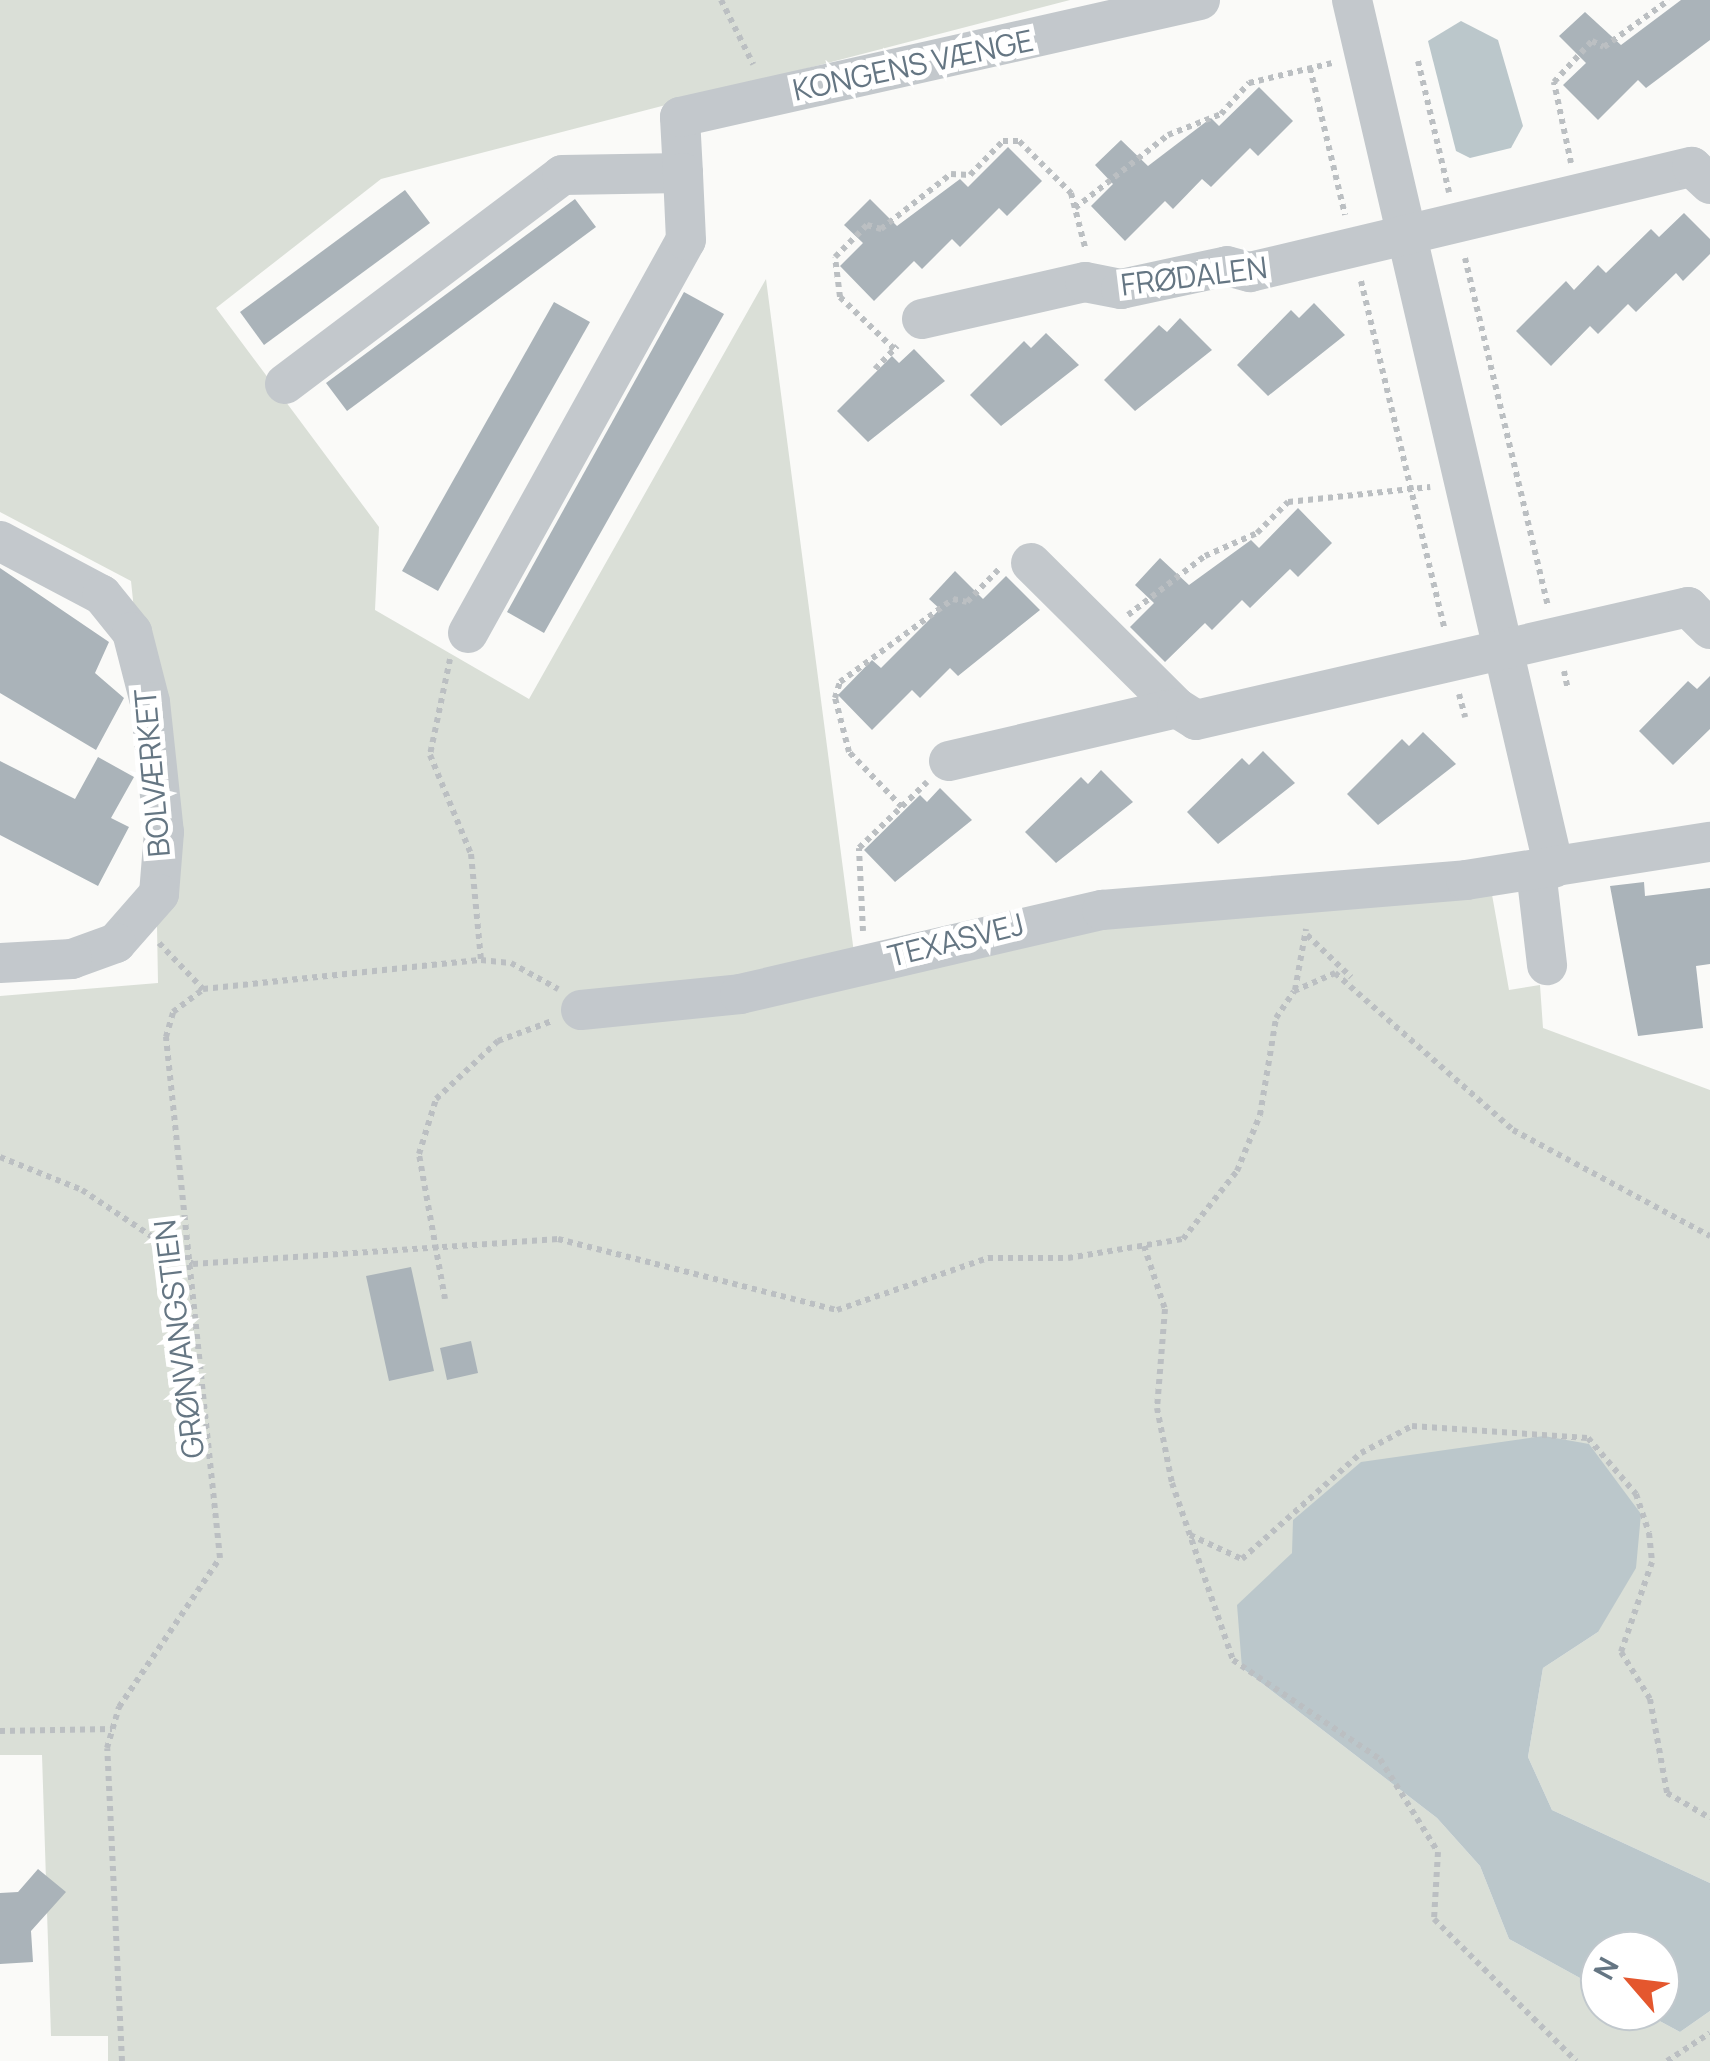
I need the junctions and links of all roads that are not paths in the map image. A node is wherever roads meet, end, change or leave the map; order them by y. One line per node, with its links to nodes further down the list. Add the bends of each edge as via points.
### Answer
1 (1200, 0): 3 (street, KONGENS VÆNGE, via 680,117)
2 (1352, 0): 5 (street)
3 (683, 173): 7 (street, via 562,175); 11 (street, KONGENS VÆNGE, via 686,240)
4 (1710, 184): 5 (street, FRØDALEN, via 1692,166)
5 (1407, 234): 6 (street, FRØDALEN, via 1121,289 1085,282); 12 (street)
6 (922, 319)
7 (285, 384)
8 (0, 541): 17 (street, BOLVÆRKET, via 102,594 132,632 150,702 164,832 159,894 140,923 72,959)
9 (1031, 563): 13 (street)
10 (1710, 629): 12 (street, via 1688,608)
11 (468, 633)
12 (1503, 650): 13 (street, via 1196,720); 16 (street)
13 (1177, 708): 14 (street)
14 (949, 760)
15 (1710, 842): 16 (street, TEXASVEJ)
16 (1545, 870): 18 (street); 19 (street, TEXASVEJ, via 1102,910 740,994)
17 (0, 963)
18 (1547, 965)
19 (581, 1010)

